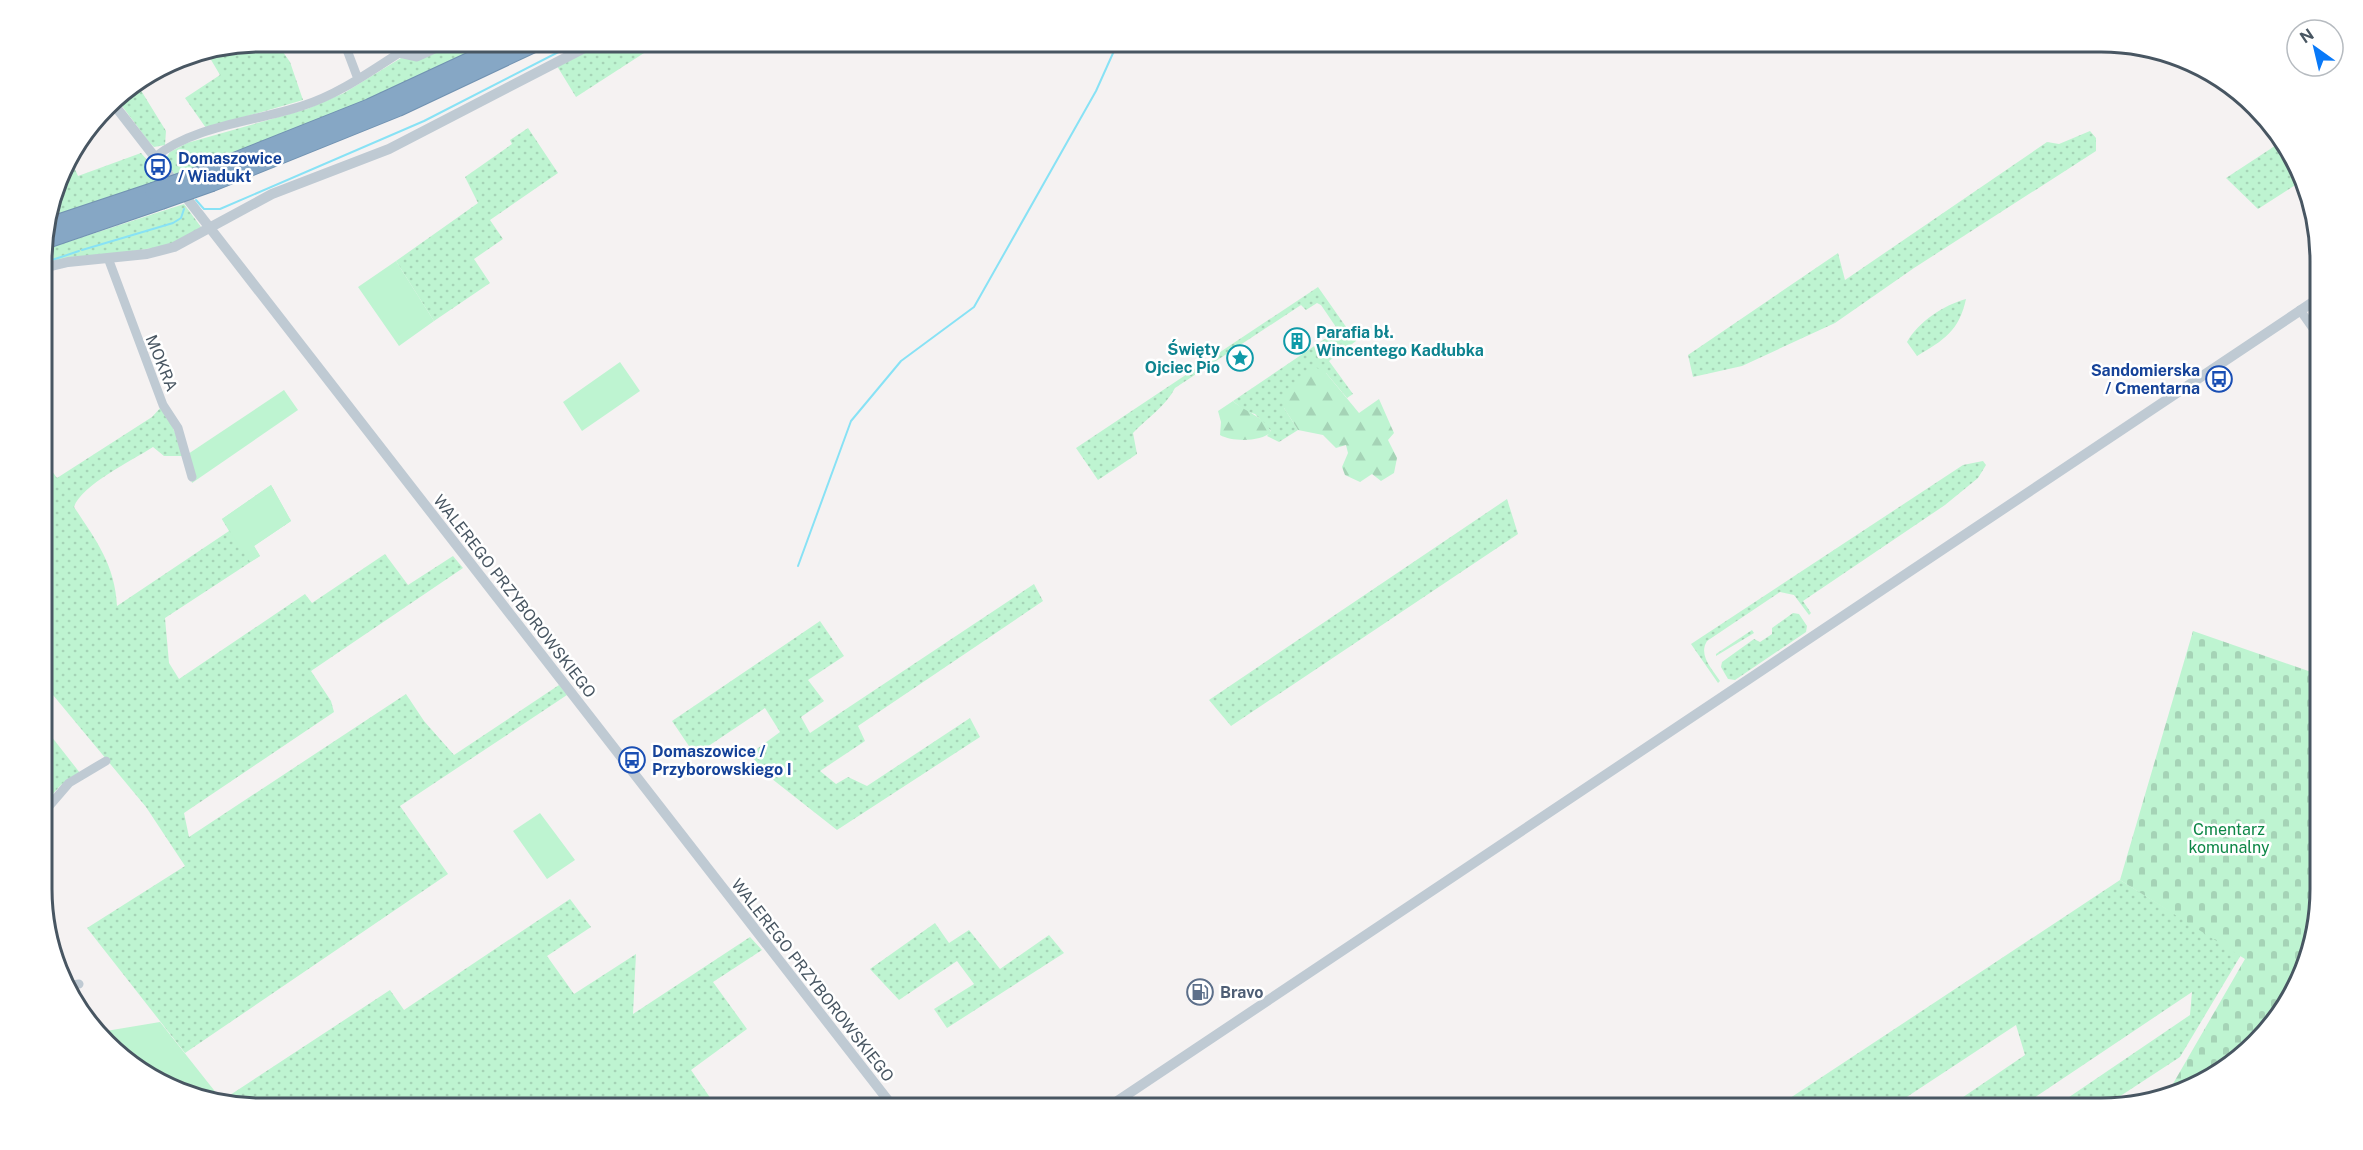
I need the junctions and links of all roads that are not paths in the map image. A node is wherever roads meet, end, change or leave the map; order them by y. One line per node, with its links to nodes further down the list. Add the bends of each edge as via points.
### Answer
1 (348, 52): 7 (street)
2 (428, 52): 6 (street, via 417,57)
3 (488, 52): 10 (highway)
4 (517, 52): 10 (highway, via 388,112)
5 (577, 52): 13 (street, via 389,149 280,191)
6 (399, 53): 7 (street)
7 (358, 79): 9 (street, via 303,106 192,137)
8 (118, 110): 9 (street, WALEREGO PRZYBOROWSKIEGO)
9 (155, 157): 13 (street, WALEREGO PRZYBOROWSKIEGO)
10 (208, 178): 11 (highway, bridge)
11 (157, 196): 12 (highway); 14 (highway)
12 (56, 224)
13 (211, 229): 15 (street, via 166,250); 23 (street, WALEREGO PRZYBOROWSKIEGO)
14 (54, 236)
15 (108, 258): 16 (street); 20 (street, MOKRA, via 163,405 178,428)
16 (53, 266)
17 (2310, 304): 18 (street)
18 (2300, 310): 19 (street); 24 (street)
19 (2310, 324)
20 (192, 477)
21 (106, 761): 22 (street, via 69,783)
22 (52, 803)
23 (886, 1098)
24 (1123, 1098)

